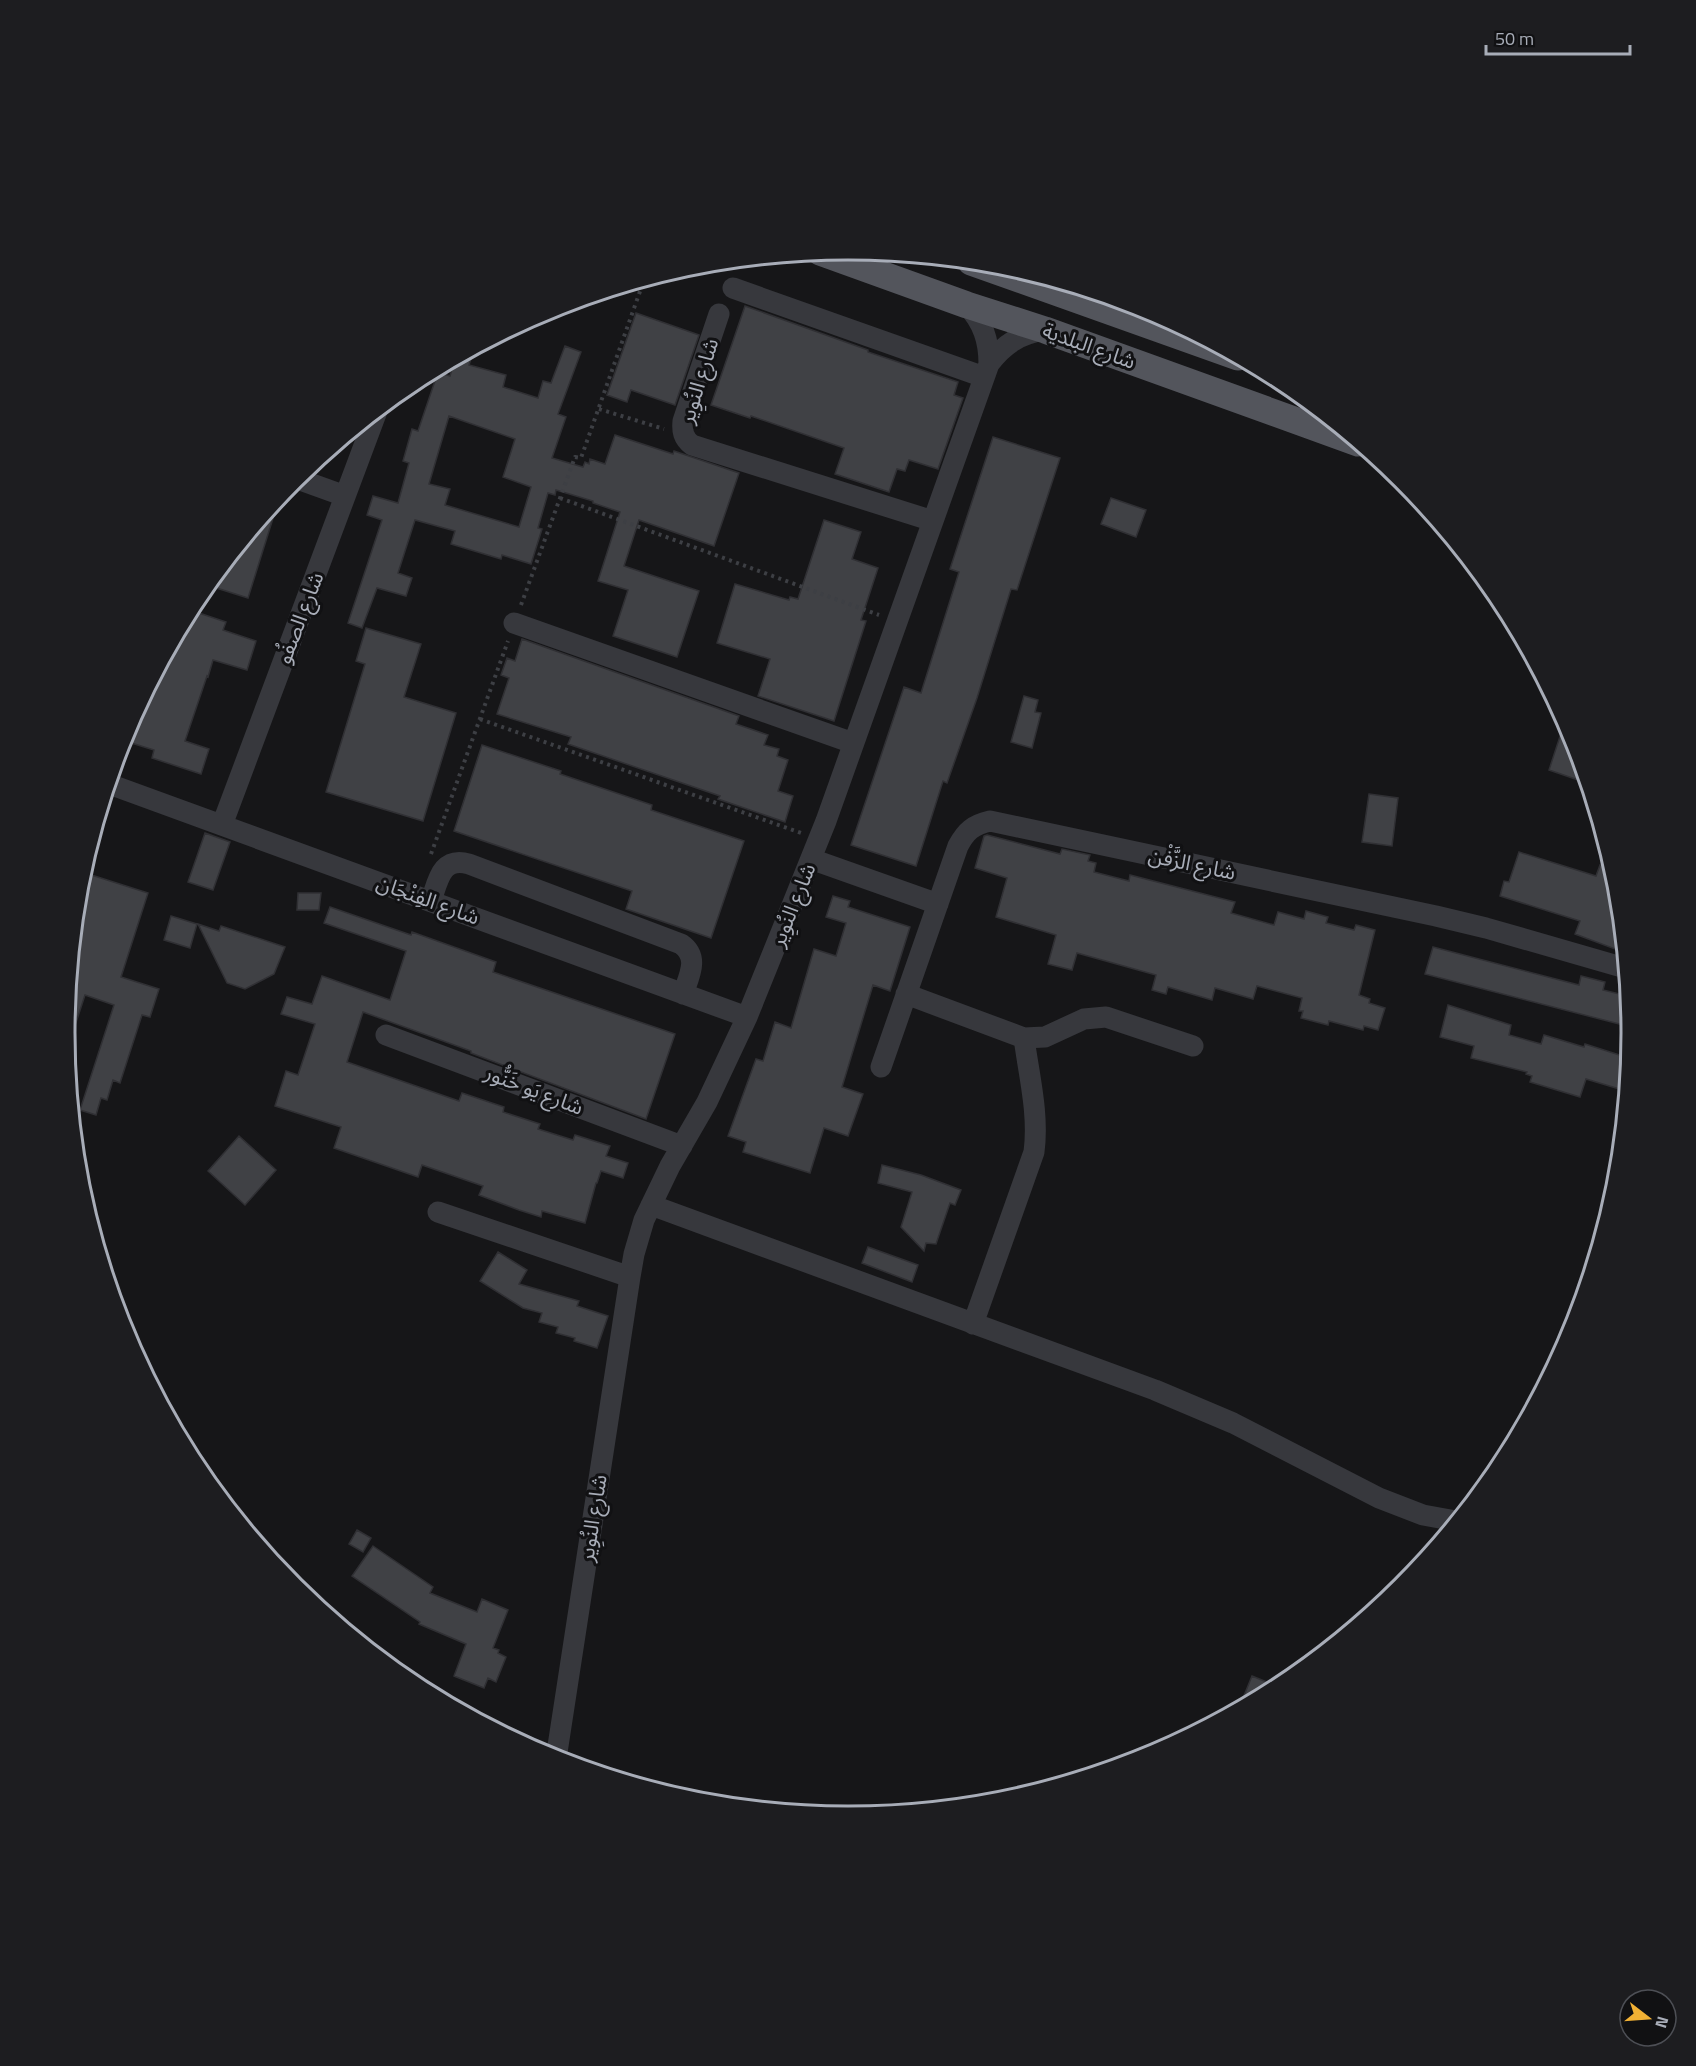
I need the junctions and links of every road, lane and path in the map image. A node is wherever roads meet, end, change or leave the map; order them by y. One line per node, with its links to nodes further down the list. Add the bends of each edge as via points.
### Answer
1 (843, 260): 5 (main road, شارع البلدية)
2 (1036, 283): 7 (main road, شارع البلدية)
3 (641, 288): 10 (path)
4 (733, 288): 9 (street)
5 (967, 305): 8 (main road, شارع البلدية); 9 (street, شارع النُوِير, via 987,338)
6 (719, 314): 12 (street, شارع النُوِير, via 683,421)
7 (1140, 317)
8 (1045, 330): 9 (street, شارع النُوِير, via 1019,337 1002,348); 13 (main road, شارع البلدية)
9 (986, 370): 17 (street, شارع النُوِير)
10 (598, 409): 12 (path); 16 (path, via 581,458 575,457)
11 (372, 424): 15 (street, شارع الصفُو)
12 (683, 435): 17 (street, شارع النُوِير, via 692,445)
13 (1338, 436)
14 (306, 482): 15 (street)
15 (345, 496): 23 (street, شارع الصفُو)
16 (560, 498): 18 (path); 19 (path)
17 (933, 521): 18 (street, شارع النُوِير)
18 (897, 622): 21 (street, شارع النُوِير)
19 (514, 623): 20 (path); 21 (street)
20 (480, 719): 24 (path); 25 (path)
21 (853, 743): 24 (street, شارع النُوِير)
22 (116, 786): 23 (street, شارع الفِنْجَان)
23 (222, 825): 26 (street, شارع الفِنْجَان)
24 (815, 849): 27 (street); 31 (street, شارع النُوِير)
25 (428, 863)
26 (431, 901): 29 (street, شارع الفِنْجَان); 29 (street, via 446,867 453,862 469,864 688,948 693,963)
27 (938, 904): 28 (street, شارع الزَّفْن, via 965,833 990,821 1436,916); 30 (street, شارع الزَّفْن)
28 (1617, 966)
29 (683, 994): 31 (street, شارع الفِنْجَان)
30 (906, 994): 33 (street); 35 (street, شارع الزَّفْن)
31 (747, 1017): 36 (street, شارع النُوِير)
32 (386, 1035): 36 (street, شارع يَو خَنُّور)
33 (1024, 1038): 34 (street, via 1045,1037 1083,1019 1106,1017); 40 (street, via 1035,1117 1034,1152)
34 (1193, 1046)
35 (881, 1067)
36 (682, 1146): 37 (street, شارع النُوِير)
37 (651, 1204): 39 (street, شارع النُوِير, via 638,1236); 40 (street)
38 (438, 1212): 39 (street)
39 (630, 1277): 42 (street, شارع النُوِير)
40 (973, 1324): 41 (street, via 1194,1406 1392,1504)
41 (1448, 1520)
42 (558, 1749)

